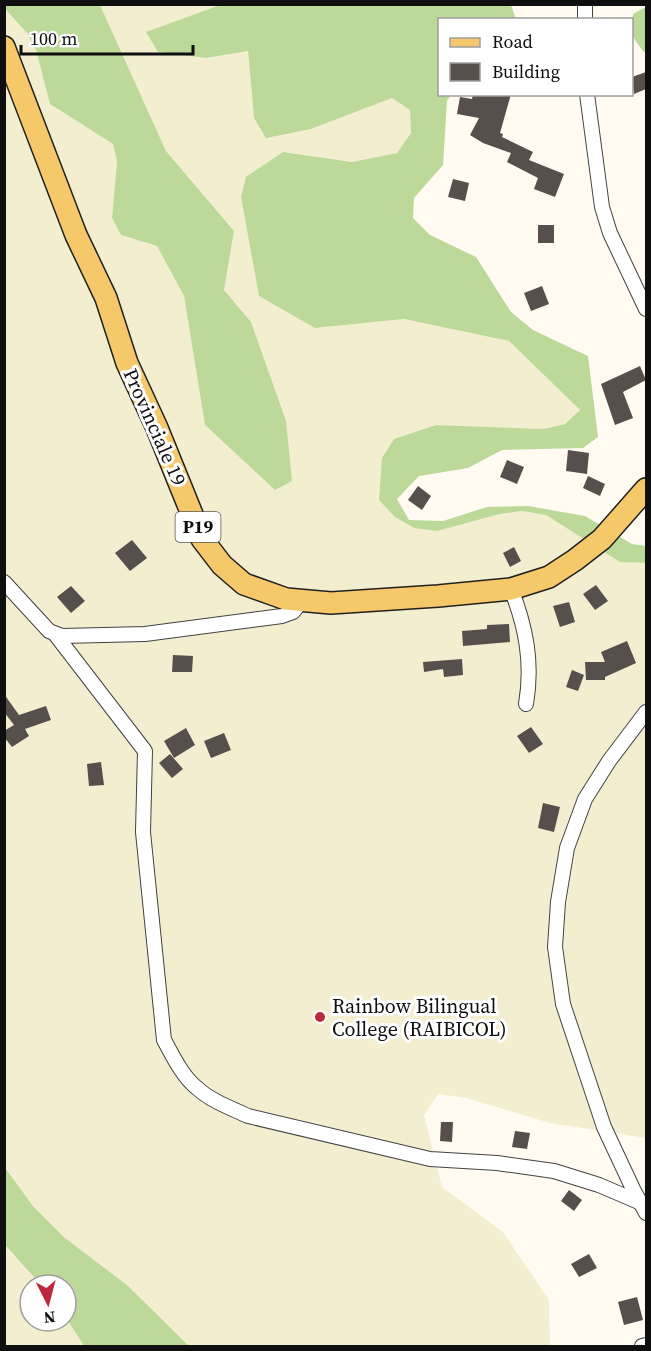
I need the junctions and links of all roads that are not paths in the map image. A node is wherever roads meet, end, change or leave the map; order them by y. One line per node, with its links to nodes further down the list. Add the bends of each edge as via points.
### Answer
1 (4, 47): 7 (main road, Provinciale 19 / P19, via 76,235 106,298 127,363 202,539 222,565 244,584 274,596)
2 (587, 96): 3 (street, via 602,207)
3 (646, 309)
4 (646, 489): 6 (main road, Provinciale 19 / P19, via 602,539 575,560 549,577)
5 (4, 582): 8 (street)
6 (511, 589): 7 (main road, Provinciale 19 / P19, via 365,602); 9 (street, via 529,656)
7 (302, 601): 8 (street, via 287,615 213,627 145,634)
8 (55, 634): 11 (street, via 145,751 143,832 164,1040 196,1088 248,1116 430,1159 554,1171 599,1185)
9 (526, 704)
10 (646, 712): 11 (street, via 585,799 567,848 555,947 563,1004 604,1127)
11 (644, 1208)
12 (646, 1345): 13 (street)
13 (642, 1347)

